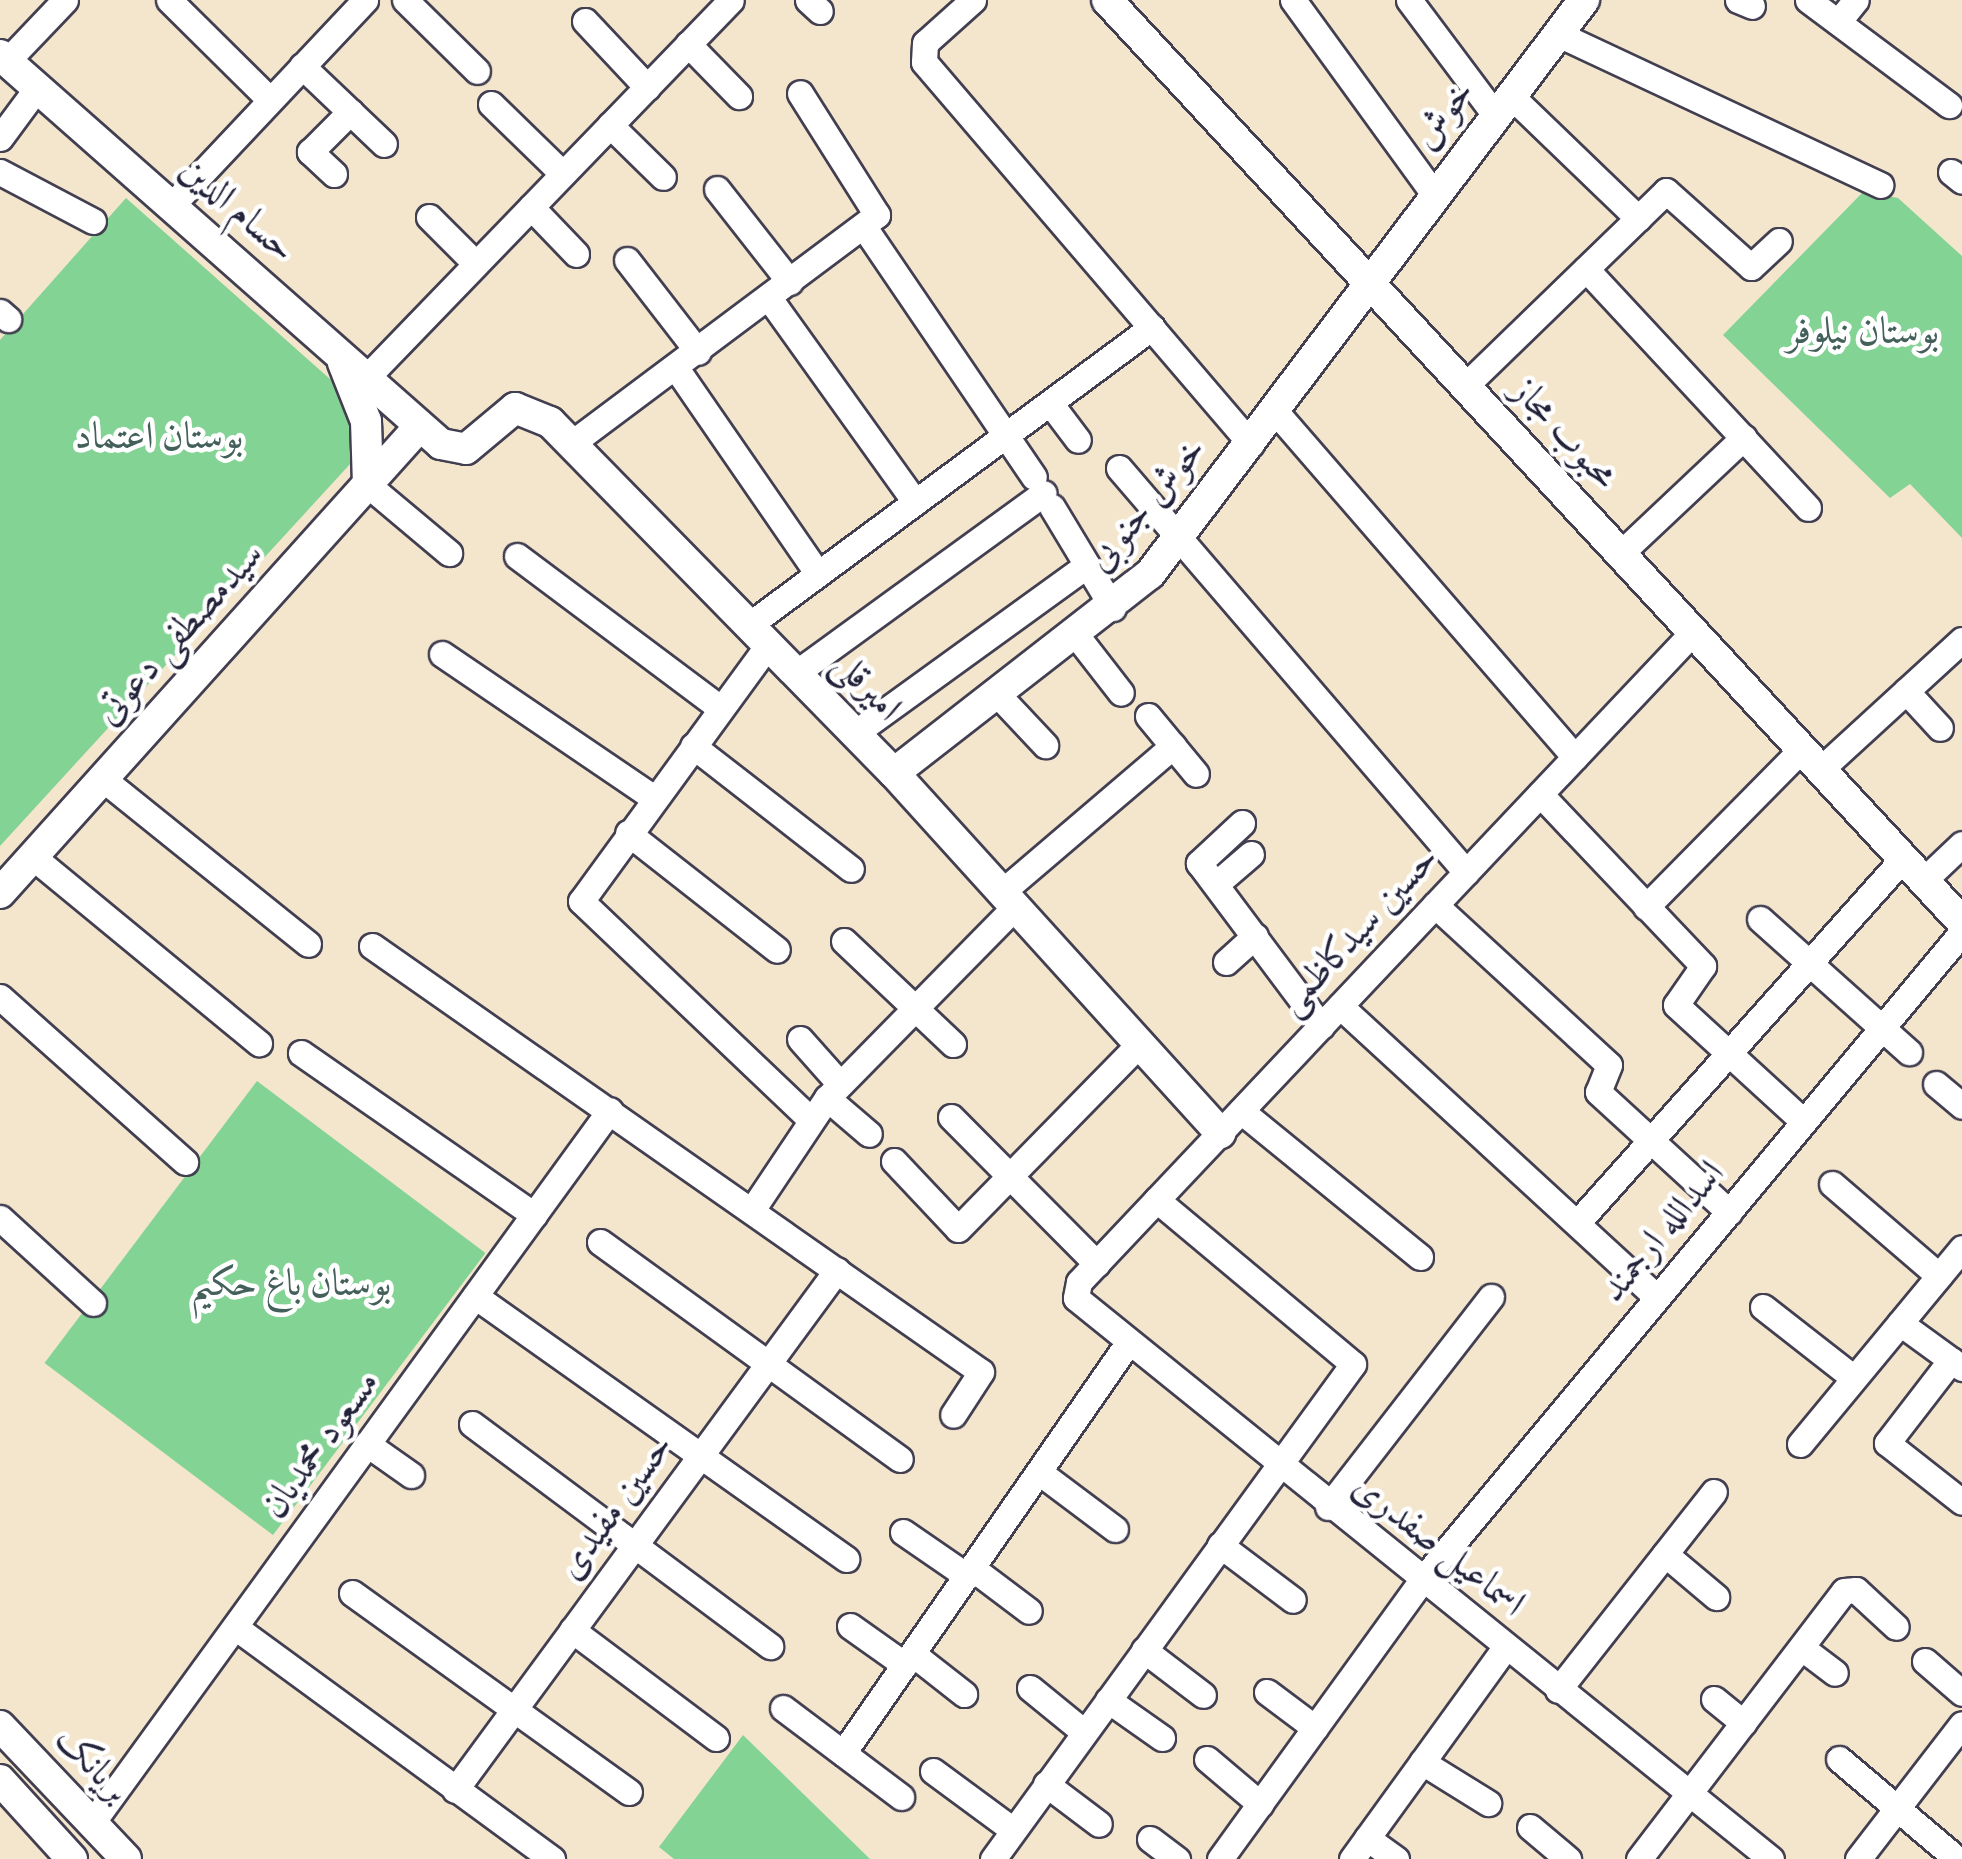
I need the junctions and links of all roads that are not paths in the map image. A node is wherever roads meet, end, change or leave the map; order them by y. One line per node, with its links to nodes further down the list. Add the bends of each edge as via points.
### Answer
1 (65, 0): 17 (street)
2 (169, 0): 24 (street)
3 (405, 0): 19 (street)
4 (730, 0): 16 (street)
5 (973, 0): 53 (street, via 926,43 924,62)
6 (1107, 0): 50 (main road, محبوب مجاز)
7 (1293, 0): 38 (street)
8 (1410, 0): 26 (street)
9 (1584, 0): 15 (main road, خوش)
10 (1808, 0): 14 (street)
11 (1856, 0): 14 (street)
12 (351, 5): 18 (street)
13 (585, 22): 20 (street)
14 (1838, 22): 27 (street)
15 (1558, 34): 26 (main road, خوش); 36 (street)
16 (688, 44): 20 (street); 23 (street)
17 (4, 58): 21 (main road, حسام الدین)
18 (302, 66): 24 (street); 28 (street)
19 (477, 71)
20 (647, 87): 29 (street)
21 (37, 88): 30 (street); 39 (main road, حسام الدین)
22 (800, 92): 44 (street, via 876,203)
23 (739, 96)
24 (270, 100): 39 (street)
25 (491, 104): 34 (street)
26 (1502, 105): 38 (main road, خوش); 42 (street)
27 (1948, 106)
28 (350, 112): 31 (street); 33 (street, via 310,152)
29 (610, 125): 34 (street); 35 (street)
30 (0, 138)
31 (384, 144)
32 (0, 172): 43 (street)
33 (334, 174)
34 (563, 174): 40 (street)
35 (663, 177)
36 (1880, 185)
37 (717, 189): 51 (street)
38 (1434, 194): 50 (main road, خوش)
39 (171, 206): 54 (main road, حسام الدین)
40 (531, 207): 46 (street); 48 (street)
41 (429, 217): 48 (street)
42 (1638, 218): 45 (street, via 1666,191 1750,267); 49 (street)
43 (92, 221)
44 (864, 227): 51 (street); 62 (street)
45 (1779, 241)
46 (576, 254)
47 (626, 260): 55 (street)
48 (476, 264): 57 (street)
49 (1586, 269): 58 (street); 63 (street)
50 (1366, 280): 58 (main road, محبوب مجاز); 60 (main road, خوش جنوبی)
51 (790, 282): 52 (street)
52 (769, 298): 55 (street); 70 (street)
53 (1152, 327): 59 (street); 66 (street)
54 (337, 350): 57 (main road, حسام الدین); 68 (main road, via 366,422)
55 (698, 352): 56 (street)
56 (676, 368): 65 (street); 77 (street)
57 (366, 378): 61 (main road, حسام الدین)
58 (1465, 386): 74 (main road, محبوب مجاز)
59 (1050, 404): 62 (street); 64 (street)
60 (1275, 411): 66 (main road, خوش جنوبی); 95 (street)
61 (419, 427): 65 (main road, امیرقلی, via 466,449 526,407); 68 (main road, سیدمصطفی دعوتی)
62 (1008, 435): 69 (street); 70 (street)
63 (1744, 436): 71 (street); 74 (street)
64 (1078, 440)
65 (572, 443): 80 (main road, امیرقلی)
66 (1251, 444): 72 (main road, خوش جنوبی)
67 (1119, 468): 72 (street)
68 (368, 485): 73 (street); 99 (main road, سیدمصطفی دعوتی)
69 (1043, 493): 76 (street); 84 (street)
70 (916, 502): 77 (street)
71 (1808, 508)
72 (1180, 540): 78 (main road, خوش جنوبی); 109 (street)
73 (449, 553)
74 (1620, 554): 79 (main road, محبوب مجاز)
75 (518, 556): 88 (street)
76 (1087, 564): 78 (street); 91 (street)
77 (818, 574): 80 (street)
78 (1113, 608): 81 (main road, خوش جنوبی)
79 (1693, 632): 95 (street, حسین سیدکاظمی); 96 (main road, محبوب مجاز)
80 (758, 635): 84 (main road, امیرقلی); 88 (street)
81 (1076, 635): 86 (street); 87 (main road, خوش جنوبی)
82 (1962, 640): 85 (street)
83 (442, 654): 101 (street)
84 (796, 673): 91 (main road, امیرقلی)
85 (1906, 690): 90 (street); 96 (street)
86 (1121, 692)
87 (998, 694): 92 (street); 97 (main road, خوش جنوبی)
88 (720, 708): 93 (street)
89 (1148, 716): 94 (street)
90 (1940, 728)
91 (855, 733): 97 (main road, امیرقلی)
92 (1045, 745)
93 (692, 746): 101 (street); 107 (street)
94 (1173, 746): 98 (street); 112 (street)
95 (1575, 757): 100 (street, حسین سیدکاظمی)
96 (1811, 759): 108 (main road, محبوب مجاز); 114 (street)
97 (894, 774): 112 (main road, امیرقلی)
98 (1196, 774)
99 (102, 779): 106 (main road, سیدمصطفی دعوتی); 120 (street)
100 (1540, 794): 109 (street, حسین سیدکاظمی); 114 (street)
101 (654, 798): 103 (street)
102 (1242, 823): 110 (street, via 1200,857)
103 (628, 832): 122 (street); 143 (street, via 584,894 584,909)
104 (1962, 844): 108 (street)
105 (1250, 854): 110 (street)
106 (33, 857): 111 (main road, سیدمصطفی دعوتی); 131 (street)
107 (850, 869)
108 (1914, 870): 116 (main road, محبوب مجاز); 124 (street)
109 (1466, 872): 113 (street, حسین سیدکاظمی)
110 (1216, 884): 118 (street)
111 (0, 893)
112 (1008, 900): 127 (street); 133 (main road, امیرقلی)
113 (1435, 905): 126 (street, حسین سیدکاظمی); 147 (street, via 1609,1066 1598,1092)
114 (1646, 907): 136 (street, via 1702,966 1676,1005)
115 (1760, 919): 124 (street)
116 (1962, 922)
117 (1962, 932): 129 (street, اسدالله ارجمند)
118 (1255, 936): 123 (street); 128 (street)
119 (844, 941): 127 (street)
120 (308, 944)
121 (372, 946): 140 (street)
122 (778, 950)
123 (1226, 962)
124 (1810, 963): 129 (street); 136 (street)
125 (0, 997): 149 (street)
126 (1340, 1006): 128 (street, حسین سیدکاظمی); 157 (street)
127 (915, 1008): 132 (street); 138 (street)
128 (1321, 1026): 141 (street, حسین سیدکاظمی)
129 (1883, 1027): 134 (street); 144 (street, اسدالله ارجمند)
130 (800, 1039): 138 (street)
131 (259, 1043)
132 (953, 1044)
133 (1138, 1044): 145 (main road, امیرقلی); 150 (street)
134 (1909, 1052)
135 (301, 1053): 155 (street)
136 (1730, 1053): 144 (street); 147 (street)
137 (1936, 1084): 139 (street)
138 (833, 1091): 143 (street); 146 (street)
139 (1962, 1106)
140 (610, 1110): 153 (street); 155 (street, مسعود محمدیان)
141 (1241, 1111): 145 (street, حسین سیدکاظمی); 160 (street)
142 (951, 1117): 150 (street, اسماعیل صفدری)
143 (811, 1120): 153 (street)
144 (1804, 1122): 154 (street, اسدالله ارجمند)
145 (1220, 1133): 152 (street, حسین سیدکاظمی)
146 (869, 1134)
147 (1652, 1140): 154 (street); 157 (street)
148 (894, 1161): 150 (street, via 958,1229)
149 (185, 1162)
150 (1010, 1176): 162 (street, اسماعیل صفدری)
151 (1832, 1184): 163 (street)
152 (1156, 1200): 162 (street, حسین سیدکاظمی); 180 (street, via 1354,1360)
153 (752, 1210): 161 (street)
154 (1728, 1212): 165 (street, اسدالله ارجمند)
155 (534, 1215): 164 (street, مسعود محمدیان)
156 (0, 1218): 167 (street)
157 (1576, 1223): 165 (street)
158 (600, 1242): 171 (street)
159 (1962, 1248): 163 (street)
160 (1420, 1257)
161 (837, 1270): 171 (street, حسین مفیدی); 174 (street, via 982,1372)
162 (1088, 1273): 170 (street, اسماعیل صفدری, via 1080,1307)
163 (1939, 1276): 169 (street)
164 (475, 1296): 176 (street, مسعود محمدیان); 178 (street)
165 (1658, 1297): 193 (street, اسدالله ارجمند)
166 (1491, 1298): 185 (street)
167 (93, 1304)
168 (1763, 1307): 173 (street)
169 (1900, 1323): 172 (street); 173 (street)
170 (1126, 1346): 180 (street, اسماعیل صفدری); 181 (street)
171 (768, 1364): 178 (street, حسین مفیدی); 179 (street)
172 (1956, 1364): 184 (street, via 1888,1442)
173 (1854, 1378): 177 (street)
174 (954, 1414)
175 (472, 1424): 189 (street)
176 (368, 1444): 182 (street); 200 (street, مسعود محمدیان)
177 (1800, 1444)
178 (700, 1456): 189 (street, حسین مفیدی); 191 (street)
179 (900, 1459)
180 (1277, 1466): 185 (street, اسماعیل صفدری); 188 (street)
181 (1039, 1472): 186 (street); 192 (street)
182 (411, 1475)
183 (1714, 1492): 190 (street, via 1686,1507)
184 (1962, 1502)
185 (1328, 1507): 193 (street, اسماعیل صفدری)
186 (1115, 1529)
187 (903, 1532): 192 (street)
188 (1220, 1544): 196 (street); 205 (street)
189 (634, 1545): 201 (street, حسین مفیدی); 202 (street)
190 (1664, 1554): 195 (street); 210 (street)
191 (846, 1559)
192 (969, 1572): 197 (street); 206 (street)
193 (1422, 1580): 203 (street, اسماعیل صفدری); 222 (street, اسدالله ارجمند)
194 (352, 1593): 217 (street)
195 (1716, 1596)
196 (1293, 1600)
197 (1029, 1611)
198 (850, 1626): 206 (street)
199 (1896, 1627): 204 (street, via 1849,1587)
200 (235, 1628): 233 (street); 240 (street, مسعود محمدیان)
201 (572, 1630): 217 (street, حسین مفیدی); 224 (street)
202 (770, 1646)
203 (1505, 1648): 210 (street, اسماعیل صفدری); 229 (street)
204 (1802, 1648): 208 (street); 219 (street)
205 (1144, 1650): 214 (street); 216 (street)
206 (909, 1660): 212 (street); 226 (street)
207 (1925, 1661): 213 (street)
208 (1835, 1673)
209 (1030, 1688): 223 (street)
210 (1558, 1690): 235 (street, اسماعیل صفدری)
211 (1267, 1692): 222 (street)
212 (964, 1694)
213 (1962, 1694)
214 (1203, 1695)
215 (1714, 1699): 219 (street)
216 (1108, 1700): 223 (street); 225 (street)
217 (514, 1708): 233 (street, حسین مفیدی); 234 (street)
218 (783, 1708): 226 (street)
219 (1744, 1723): 235 (street)
220 (1962, 1724): 239 (street)
221 (0, 1726): 240 (main road, بریانک)
222 (1315, 1728): 238 (street, اسدالله ارجمند)
223 (1084, 1732): 232 (street)
224 (716, 1738)
225 (1162, 1738)
226 (843, 1753): 236 (street)
227 (1839, 1758): 239 (street)
228 (1207, 1759): 238 (street)
229 (1422, 1762): 237 (street); 245 (street)
230 (932, 1771): 243 (street)
231 (0, 1780): 247 (main road, بریانک)
232 (1046, 1784): 241 (street); 243 (street)
233 (455, 1790): 249 (street)
234 (629, 1792)
235 (1689, 1794): 246 (street, اسماعیل صفدری); 255 (street)
236 (901, 1797)
237 (1488, 1803)
238 (1260, 1804): 252 (street, اسدالله ارجمند)
239 (1897, 1808): 256 (street); 257 (street)
240 (92, 1823): 248 (main road, بریانک)
241 (1099, 1824)
242 (1530, 1827): 254 (street)
243 (1014, 1830): 250 (street)
244 (1150, 1839): 251 (street)
245 (1360, 1849): 253 (street)
246 (1754, 1854)
247 (72, 1859)
248 (126, 1859)
249 (552, 1859)
250 (993, 1859)
251 (1177, 1859)
252 (1220, 1859)
253 (1396, 1859)
254 (1568, 1859)
255 (1639, 1859)
256 (1858, 1859)
257 (1957, 1859)

